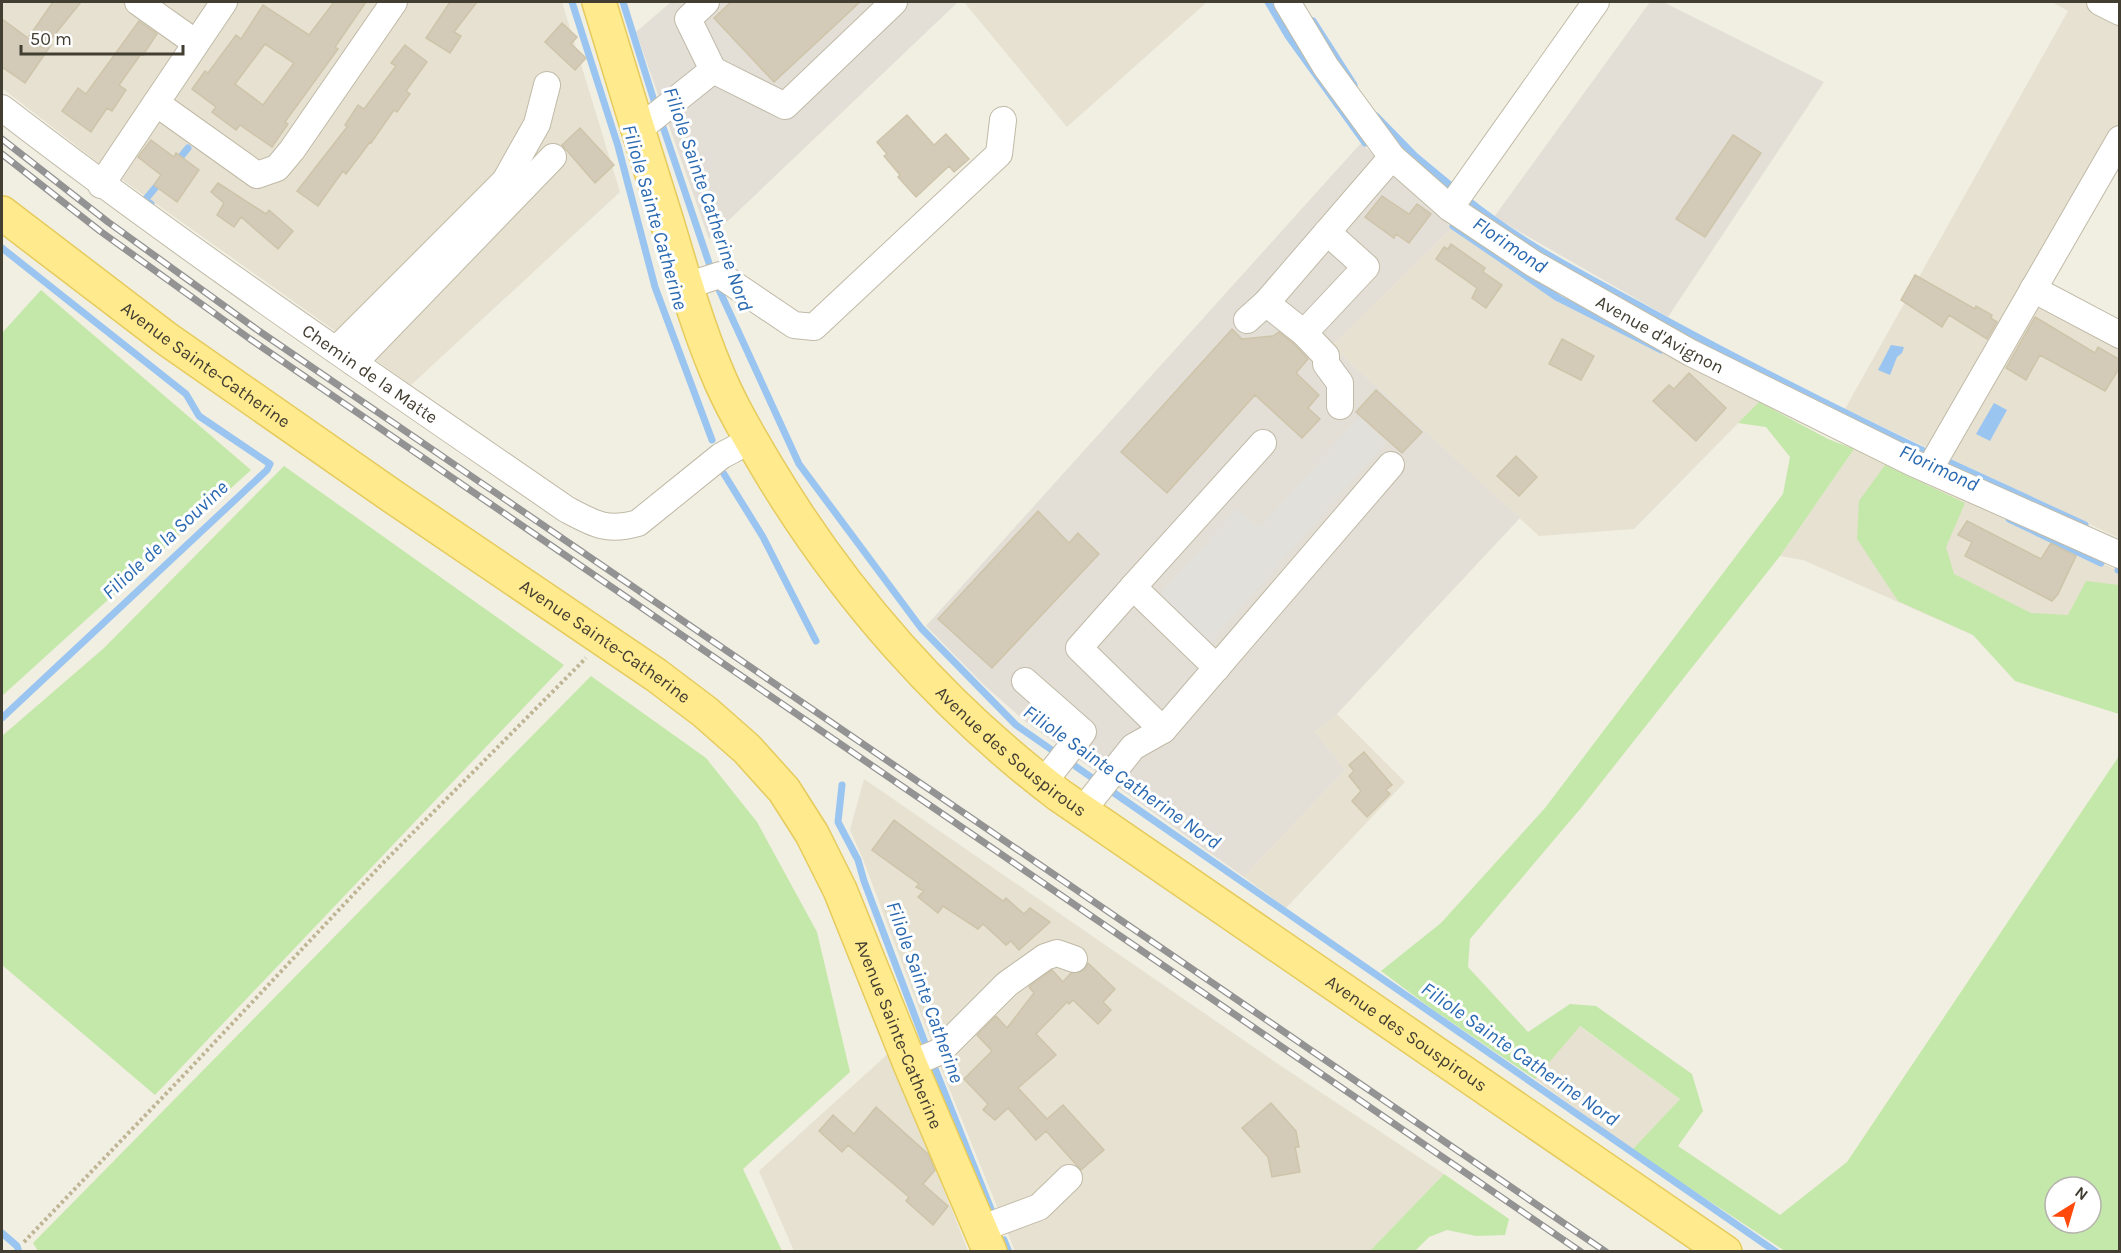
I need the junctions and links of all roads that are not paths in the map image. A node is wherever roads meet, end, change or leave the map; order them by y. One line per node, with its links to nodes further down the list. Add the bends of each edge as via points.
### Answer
1 (138, 2): 11 (street)
2 (224, 2): 11 (street)
3 (394, 2): 14 (street, via 277,168 257,175)
4 (599, 2): 17 (main road, Avenue des Souspirous)
5 (706, 2): 12 (street, via 688,20)
6 (894, 2): 12 (street, via 785,106)
7 (1287, 2): 20 (street, Avenue d'Avignon, via 1326,67)
8 (1596, 2): 22 (street)
9 (2100, 2): 10 (street)
10 (2120, 12)
11 (196, 43): 14 (street)
12 (713, 70): 17 (street)
13 (547, 85): 31 (street, via 537,124 505,181)
14 (156, 103): 21 (street)
15 (2, 108): 21 (street, Chemin de la Matte)
16 (1003, 120): 25 (street, via 999,154 814,327 794,325 720,275)
17 (638, 130): 25 (main road, Avenue des Souspirous)
18 (2120, 139): 26 (street)
19 (553, 157): 31 (street)
20 (1392, 157): 22 (street, Avenue d'Avignon); 24 (street)
21 (101, 185): 31 (street, Chemin de la Matte)
22 (1450, 208): 36 (street, Avenue d'Avignon, via 1534,264 1691,353)
23 (2, 213): 45 (main road, Avenue Sainte-Catherine, via 167,339 705,712 747,749 784,790 812,834)
24 (1327, 232): 27 (street); 29 (street, via 1366,267)
25 (686, 286): 33 (main road, Avenue des Souspirous, via 716,372)
26 (2033, 290): 30 (street); 36 (street)
27 (1266, 303): 28 (street); 29 (street)
28 (1247, 320)
29 (1304, 333): 32 (street, via 1326,356 1326,364 1340,383)
30 (2120, 335)
31 (345, 357): 33 (street, Chemin de la Matte, via 566,509 597,526 622,528 638,523 721,456)
32 (1340, 406)
33 (751, 440): 42 (main road, Avenue des Souspirous, via 824,555 877,621 963,714)
34 (1263, 443): 38 (street)
35 (1391, 465): 39 (street)
36 (1929, 470): 37 (street, Avenue d'Avignon)
37 (2120, 555)
38 (1133, 587): 39 (street); 41 (street, via 1079,648)
39 (1217, 668): 41 (street)
40 (1025, 681): 42 (street, via 1083,732)
41 (1163, 730): 43 (street, via 1133,747)
42 (1043, 783): 43 (main road, Avenue des Souspirous)
43 (1082, 811): 48 (main road, Avenue des Souspirous)
44 (1074, 959): 45 (street, via 1057,953 1045,957 1007,984)
45 (924, 1059): 47 (main road, Avenue Sainte-Catherine)
46 (1070, 1178): 47 (street, via 1039,1207)
47 (985, 1240)
48 (1725, 1251)

